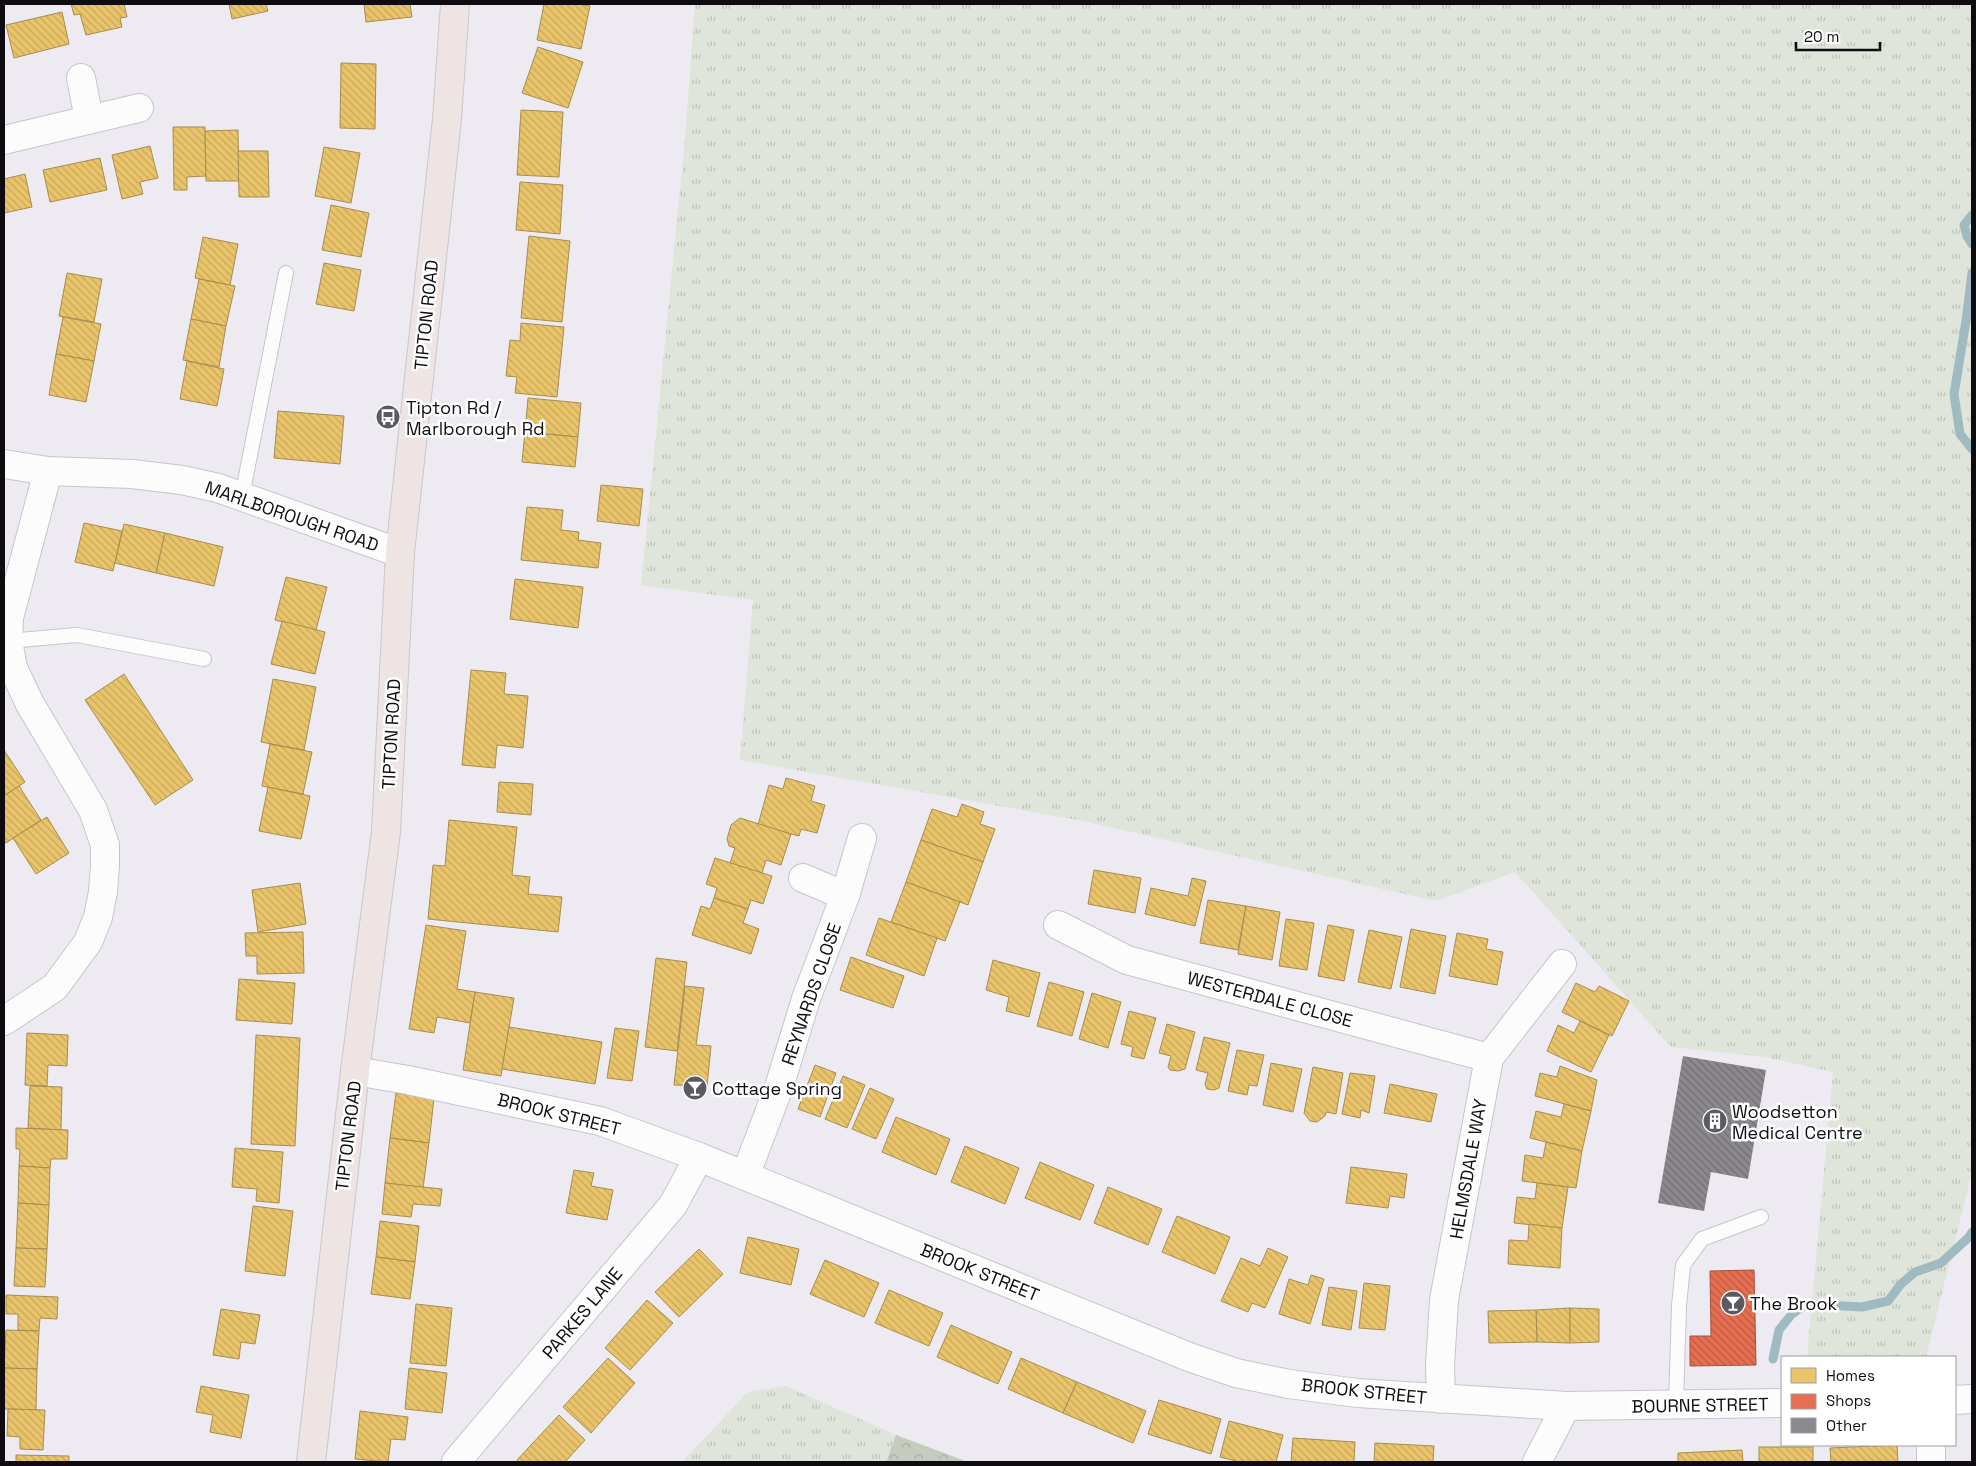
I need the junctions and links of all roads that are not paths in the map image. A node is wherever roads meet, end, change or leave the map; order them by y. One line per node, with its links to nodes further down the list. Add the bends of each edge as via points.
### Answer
1 (455, 4): 10 (main road, TIPTON ROAD, via 448,119)
2 (81, 78): 4 (street)
3 (139, 108): 4 (street)
4 (90, 118): 5 (street)
5 (4, 140)
6 (286, 273): 9 (lane)
7 (4, 464): 8 (street, MARLBOROUGH ROAD)
8 (48, 471): 9 (street, MARLBOROUGH ROAD, via 132,474 182,480); 11 (street, via 9,618)
9 (242, 496): 10 (street, MARLBOROUGH ROAD)
10 (400, 554): 20 (main road, TIPTON ROAD, via 386,832)
11 (8, 641): 12 (lane, via 77,635); 18 (street, via 13,668 30,704 93,810 105,845 105,865 98,917 88,942 56,987)
12 (204, 659)
13 (862, 838): 15 (street, REYNARDS CLOSE)
14 (803, 878): 15 (street)
15 (845, 896): 22 (street, REYNARDS CLOSE)
16 (1058, 925): 19 (street, WESTERDALE CLOSE, via 1127,960)
17 (1562, 964): 19 (street, HELMSDALE WAY)
18 (4, 1022)
19 (1489, 1058): 24 (street, HELMSDALE WAY, via 1444,1300)
20 (355, 1071): 21 (street, BROOK STREET, via 600,1121); 32 (main road, TIPTON ROAD)
21 (698, 1156): 22 (street, BROOK STREET); 33 (street, PARKES LANE, via 673,1205)
22 (745, 1176): 24 (street, BROOK STREET, via 1189,1357 1236,1373 1357,1393)
23 (1761, 1217): 28 (lane, via 1702,1239 1683,1265)
24 (1441, 1399): 29 (street, BROOK STREET)
25 (1972, 1399): 26 (street)
26 (1956, 1400)
27 (1781, 1403): 28 (street, BOURNE STREET)
28 (1676, 1405): 30 (street, BOURNE STREET)
29 (1566, 1406): 30 (street, BROOK STREET); 34 (street)
30 (1617, 1406)
31 (1931, 1446): 35 (street)
32 (310, 1462)
33 (456, 1462)
34 (1537, 1462)
35 (1931, 1462)

